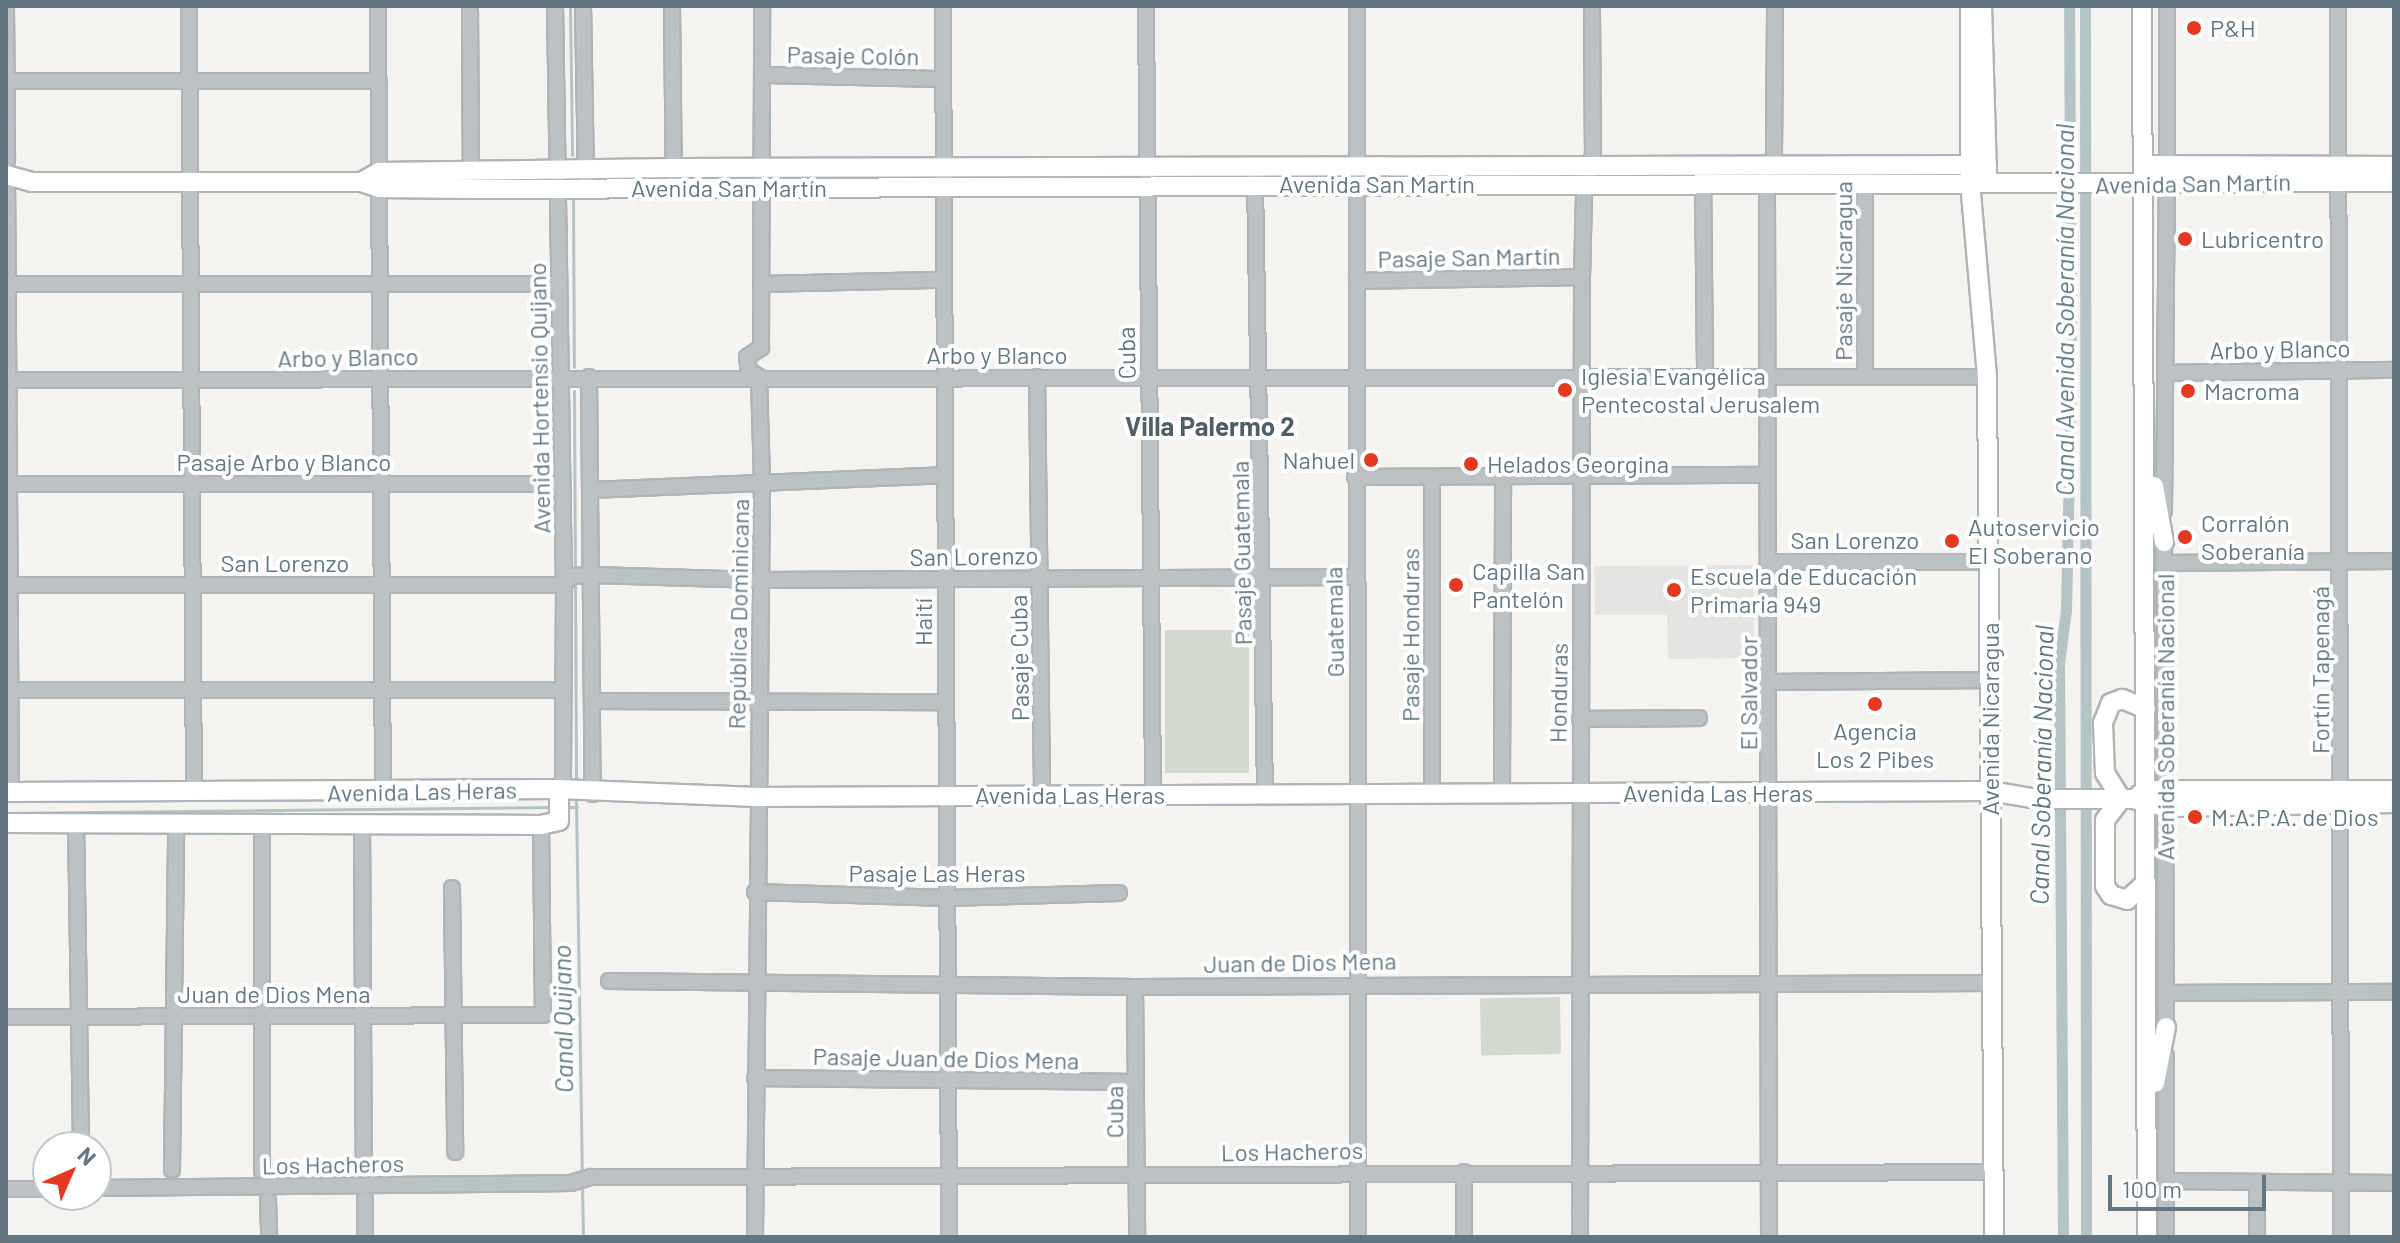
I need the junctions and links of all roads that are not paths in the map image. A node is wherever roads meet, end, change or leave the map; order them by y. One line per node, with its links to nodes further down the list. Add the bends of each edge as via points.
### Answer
1 (6, 6): 21 (street)
2 (189, 6): 22 (street)
3 (378, 6): 23 (street)
4 (470, 6): 42 (street)
5 (555, 6): 41 (street, Avenida Hortensio Quijano)
6 (583, 6): 38 (street)
7 (672, 6): 39 (street)
8 (762, 6): 19 (street, República Dominicana)
9 (943, 6): 20 (street, Haití)
10 (1146, 6): 35 (street, Cuba)
11 (1357, 6): 36 (street, Guatemala)
12 (1592, 6): 24 (street, Honduras)
13 (1775, 6): 33 (street, El Salvador)
14 (1970, 6): 27 (main road, Avenida Nicaragua)
15 (1982, 6): 27 (main road, Avenida Nicaragua)
16 (2142, 6): 34 (main road, Avenida Soberanía Nacional)
17 (2167, 6): 29 (street, Avenida Soberanía Nacional)
18 (2338, 6): 30 (street, Fortín Tapenagá)
19 (764, 75): 20 (street, Pasaje Colón); 26 (street, República Dominicana)
20 (941, 79): 40 (street, Haití)
21 (6, 81): 22 (street); 37 (street)
22 (190, 81): 23 (street); 44 (street)
23 (379, 81): 43 (street)
24 (1592, 165): 32 (main road, Avenida San Martín); 36 (main road, Avenida San Martín); 46 (street, Honduras)
25 (2394, 166): 30 (main road, Avenida San Martín)
26 (762, 170): 39 (main road, Avenida San Martín); 40 (main road, Avenida San Martín); 47 (street, República Dominicana)
27 (1979, 173): 28 (main road, Avenida San Martín); 34 (main road, Avenida San Martín, via 2054,185 2099,185); 71 (main road, Avenida Nicaragua, via 1976,201)
28 (1865, 174): 33 (main road, Avenida San Martín); 70 (street, Pasaje Nicaragua)
29 (2167, 174): 30 (main road, Avenida San Martín); 34 (main road, Avenida San Martín); 58 (street, Avenida Soberanía Nacional)
30 (2337, 174): 45 (main road, Avenida San Martín); 56 (street, Fortín Tapenagá)
31 (1255, 175): 35 (main road, Avenida San Martín); 36 (main road, Avenida San Martín); 65 (street, Pasaje Guatemala)
32 (1703, 175): 33 (main road, Avenida San Martín); 46 (main road, Avenida San Martín); 68 (street)
33 (1770, 175): 69 (street, El Salvador)
34 (2145, 175): 75 (main road, Avenida Soberanía Nacional)
35 (1146, 176): 40 (main road, Avenida San Martín); 64 (street, Cuba)
36 (1354, 176): 46 (main road, Avenida San Martín); 50 (street, Guatemala)
37 (7, 178): 44 (main road, Avenida San Martín); 51 (street)
38 (586, 178): 39 (main road, Avenida San Martín); 41 (main road, Avenida San Martín)
39 (674, 178): 47 (main road, Avenida San Martín)
40 (944, 178): 47 (main road, Avenida San Martín); 49 (street, Haití)
41 (559, 179): 42 (main road, Avenida San Martín); 54 (street, Avenida Hortensio Quijano)
42 (471, 180): 43 (main road, Avenida San Martín)
43 (373, 181): 44 (main road, Avenida San Martín); 53 (street)
44 (190, 182): 52 (street)
45 (2394, 182)
46 (1586, 184): 48 (street, Honduras)
47 (759, 189): 55 (street, República Dominicana)
48 (1582, 277): 50 (street, Pasaje San Martín); 67 (street, Honduras)
49 (943, 280): 55 (street); 62 (street, Haití)
50 (1357, 281): 66 (street, Guatemala)
51 (7, 284): 52 (street); 73 (street)
52 (191, 284): 53 (street); 74 (street)
53 (380, 284): 54 (street); 72 (street)
54 (559, 284): 59 (street, Avenida Hortensio Quijano)
55 (761, 284): 61 (street, República Dominicana, via 761,348 747,357 749,371)
56 (2337, 370): 57 (street, Arbo y Blanco); 58 (street, Arbo y Blanco); 89 (street, Fortín Tapenagá)
57 (2394, 370)
58 (2166, 373): 88 (street, Avenida Soberanía Nacional)
59 (561, 377): 60 (street, Arbo y Blanco); 72 (street, Arbo y Blanco); 86 (street, Avenida Hortensio Quijano)
60 (589, 377): 61 (street, Arbo y Blanco); 87 (street, Avenida Hortensio Quijano)
61 (759, 377): 62 (street, Arbo y Blanco); 82 (street, República Dominicana)
62 (943, 377): 63 (street, Arbo y Blanco); 76 (street, Haití)
63 (1037, 377): 64 (street, Arbo y Blanco); 94 (street, Pasaje Cuba)
64 (1148, 377): 65 (street, Arbo y Blanco); 98 (street, Cuba)
65 (1261, 377): 66 (street, Arbo y Blanco); 95 (street, Pasaje Guatemala)
66 (1355, 377): 67 (street, Arbo y Blanco); 79 (street, Guatemala)
67 (1581, 377): 68 (street, Arbo y Blanco); 78 (street, Honduras)
68 (1705, 377): 69 (street, Arbo y Blanco)
69 (1767, 377): 70 (street, Arbo y Blanco); 77 (street, El Salvador)
70 (1865, 377): 71 (street, Arbo y Blanco)
71 (1987, 377): 92 (main road, Avenida Nicaragua)
72 (380, 378): 74 (street, Arbo y Blanco); 85 (street)
73 (8, 380): 74 (street, Arbo y Blanco); 83 (street)
74 (192, 380): 84 (street)
75 (2145, 434): 88 (main road); 113 (main road, Avenida Soberanía Nacional)
76 (944, 475): 82 (street); 99 (street, Haití)
77 (1767, 475): 78 (street); 91 (street, El Salvador)
78 (1581, 476): 81 (street); 115 (street, Honduras)
79 (1355, 477): 80 (street); 96 (street, Guatemala)
80 (1432, 477): 81 (street); 128 (street, Pasaje Honduras)
81 (1503, 479): 123 (street)
82 (762, 480): 87 (street); 100 (street, República Dominicana)
83 (8, 484): 84 (street, Pasaje Arbo y Blanco); 101 (street)
84 (192, 484): 85 (street, Pasaje Arbo y Blanco); 102 (street)
85 (381, 484): 86 (street, Pasaje Arbo y Blanco); 103 (street)
86 (562, 484): 97 (street, Avenida Hortensio Quijano)
87 (591, 490): 97 (street, Avenida Hortensio Quijano)
88 (2164, 542): 93 (street, Avenida Soberanía Nacional)
89 (2342, 561): 90 (street); 93 (street); 133 (street, Fortín Tapenagá)
90 (2394, 561)
91 (1769, 562): 92 (street, San Lorenzo); 105 (street, El Salvador)
92 (1989, 562): 104 (main road, Avenida Nicaragua)
93 (2164, 563): 135 (street, Avenida Soberanía Nacional)
94 (1040, 577): 98 (street, San Lorenzo); 99 (street, San Lorenzo); 129 (street, Pasaje Cuba)
95 (1263, 577): 96 (street, San Lorenzo); 98 (street, San Lorenzo); 126 (street, Pasaje Guatemala)
96 (1355, 577): 127 (street, Guatemala)
97 (578, 578): 100 (street, San Lorenzo); 103 (street, San Lorenzo); 109 (street, Avenida Hortensio Quijano); 110 (street, Avenida Hortensio Quijano)
98 (1151, 578): 130 (street, Cuba)
99 (945, 579): 100 (street, San Lorenzo); 111 (street, Haití)
100 (759, 580): 112 (street, República Dominicana)
101 (8, 585): 102 (street, San Lorenzo); 106 (street)
102 (193, 585): 103 (street, San Lorenzo); 107 (street)
103 (382, 585): 108 (street)
104 (1990, 680): 105 (street); 118 (main road, Avenida Nicaragua)
105 (1770, 682): 122 (street, El Salvador)
106 (8, 690): 107 (street); 119 (street)
107 (193, 690): 108 (street); 120 (street)
108 (382, 690): 109 (street); 121 (street)
109 (563, 690): 116 (street, Avenida Hortensio Quijano)
110 (594, 701): 112 (street); 125 (street, Avenida Hortensio Quijano)
111 (945, 702): 112 (street); 131 (street, Haití)
112 (758, 705): 132 (street, República Dominicana)
113 (2146, 709): 134 (main road, Avenida Soberanía Nacional); 134 (main road, via 2122,699 2105,712 2105,773)
114 (1699, 718): 115 (street)
115 (1580, 719): 124 (street, Honduras)
116 (559, 789): 121 (main road, Avenida Las Heras); 125 (main road, Avenida Las Heras); 142 (main road)
117 (2394, 790): 133 (main road, Avenida Las Heras)
118 (1990, 791): 122 (main road, Avenida Las Heras); 134 (main road, Avenida Las Heras, via 2038,799); 153 (main road, Avenida Nicaragua)
119 (8, 792): 120 (main road, Avenida Las Heras)
120 (194, 792): 121 (main road, Avenida Las Heras)
121 (383, 792)
122 (1770, 792): 124 (main road, Avenida Las Heras); 149 (street, El Salvador)
123 (1502, 793): 124 (main road, Avenida Las Heras); 128 (main road, Avenida Las Heras)
124 (1579, 793): 151 (street, Honduras)
125 (593, 794): 132 (main road, Avenida Las Heras)
126 (1265, 794): 127 (main road, Avenida Las Heras); 130 (main road, Avenida Las Heras)
127 (1358, 794): 128 (main road, Avenida Las Heras); 152 (street, Guatemala)
128 (1432, 794)
129 (1042, 795): 130 (main road, Avenida Las Heras); 131 (main road, Avenida Las Heras)
130 (1153, 795)
131 (946, 796): 132 (main road, Avenida Las Heras); 147 (street, Haití)
132 (757, 797): 145 (street, República Dominicana)
133 (2343, 797): 135 (main road, Avenida Las Heras); 136 (main road, Avenida Las Heras); 158 (street, Fortín Tapenagá)
134 (2137, 799): 135 (main road, Avenida Las Heras); 143 (main road, Avenida Soberanía Nacional); 143 (main road, via 2105,820 2105,886 2111,895 2127,900)
135 (2165, 799): 157 (street, Avenida Soberanía Nacional)
136 (2394, 803)
137 (176, 822): 140 (main road, Avenida Las Heras); 141 (main road, Avenida Las Heras); 160 (street)
138 (362, 822): 141 (main road, Avenida Las Heras); 142 (main road, Avenida Las Heras); 161 (street)
139 (6, 823): 140 (main road, Avenida Las Heras)
140 (76, 823): 163 (street)
141 (262, 823): 164 (street)
142 (550, 823): 159 (street, Juan de Dios Mena, via 543,1015)
143 (2146, 882): 169 (main road, Avenida Soberanía Nacional)
144 (452, 888): 159 (street)
145 (755, 892): 147 (street, Pasaje Las Heras); 150 (street, República Dominicana)
146 (1119, 893): 147 (street, Pasaje Las Heras)
147 (947, 898): 154 (street, Haití)
148 (609, 981): 150 (street, Juan de Dios Mena)
149 (1770, 981): 151 (street, Juan de Dios Mena); 153 (street, Juan de Dios Mena); 175 (street, El Salvador)
150 (755, 982): 154 (street, Juan de Dios Mena); 166 (street, República Dominicana)
151 (1579, 982): 152 (street, Juan de Dios Mena); 178 (street, Honduras)
152 (1358, 983): 155 (street, Juan de Dios Mena); 176 (street, Guatemala)
153 (1992, 983): 179 (main road, Avenida Nicaragua)
154 (947, 985): 155 (street, Juan de Dios Mena); 167 (street, Haití)
155 (1135, 987): 168 (street, Cuba)
156 (2394, 992): 158 (street)
157 (2167, 993): 158 (street); 165 (street, Avenida Soberanía Nacional)
158 (2342, 993): 185 (street, Fortín Tapenagá)
159 (453, 1012): 161 (street, Juan de Dios Mena); 171 (street)
160 (174, 1016): 163 (street, Juan de Dios Mena); 164 (street, Juan de Dios Mena); 173 (street)
161 (364, 1016): 164 (street, Juan de Dios Mena); 172 (street)
162 (6, 1017): 163 (street, Juan de Dios Mena)
163 (78, 1017): 170 (street)
164 (262, 1017): 174 (street)
165 (2166, 1027): 169 (main road); 183 (street, Avenida Soberanía Nacional)
166 (755, 1078): 167 (street, Pasaje Juan de Dios Mena); 182 (street, República Dominicana)
167 (948, 1081): 168 (street, Pasaje Juan de Dios Mena); 180 (street, Haití)
168 (1136, 1082): 181 (street, Cuba)
169 (2147, 1124): 202 (main road, Avenida Soberanía Nacional)
170 (81, 1131)
171 (455, 1152)
172 (364, 1165)
173 (172, 1170)
174 (262, 1171)
175 (1769, 1171): 178 (street, Los Hacheros); 179 (street, Los Hacheros); 200 (street, El Salvador)
176 (1357, 1172): 177 (street, Los Hacheros); 181 (street, Los Hacheros); 197 (street, Guatemala)
177 (1464, 1172): 178 (street, Los Hacheros); 198 (street)
178 (1580, 1172): 199 (street, Honduras)
179 (1993, 1172): 201 (main road, Avenida Nicaragua)
180 (949, 1174): 181 (street, Los Hacheros); 182 (street, Los Hacheros); 195 (street, Haití)
181 (1137, 1176): 196 (street, Cuba)
182 (755, 1177): 187 (street, Los Hacheros); 194 (street, República Dominicana)
183 (2165, 1181): 184 (street); 203 (street, Avenida Soberanía Nacional)
184 (2257, 1183): 185 (street); 204 (street)
185 (2341, 1183): 186 (street); 205 (street, Fortín Tapenagá)
186 (2394, 1183)
187 (112, 1188)
188 (6, 1189): 189 (street)
189 (32, 1189)
190 (365, 1199): 193 (street)
191 (268, 1200): 192 (street)
192 (269, 1237)
193 (365, 1237)
194 (755, 1237)
195 (949, 1237)
196 (1137, 1237)
197 (1358, 1237)
198 (1464, 1237)
199 (1580, 1237)
200 (1769, 1237)
201 (1994, 1237)
202 (2147, 1237)
203 (2166, 1237)
204 (2257, 1237)
205 (2341, 1237)

